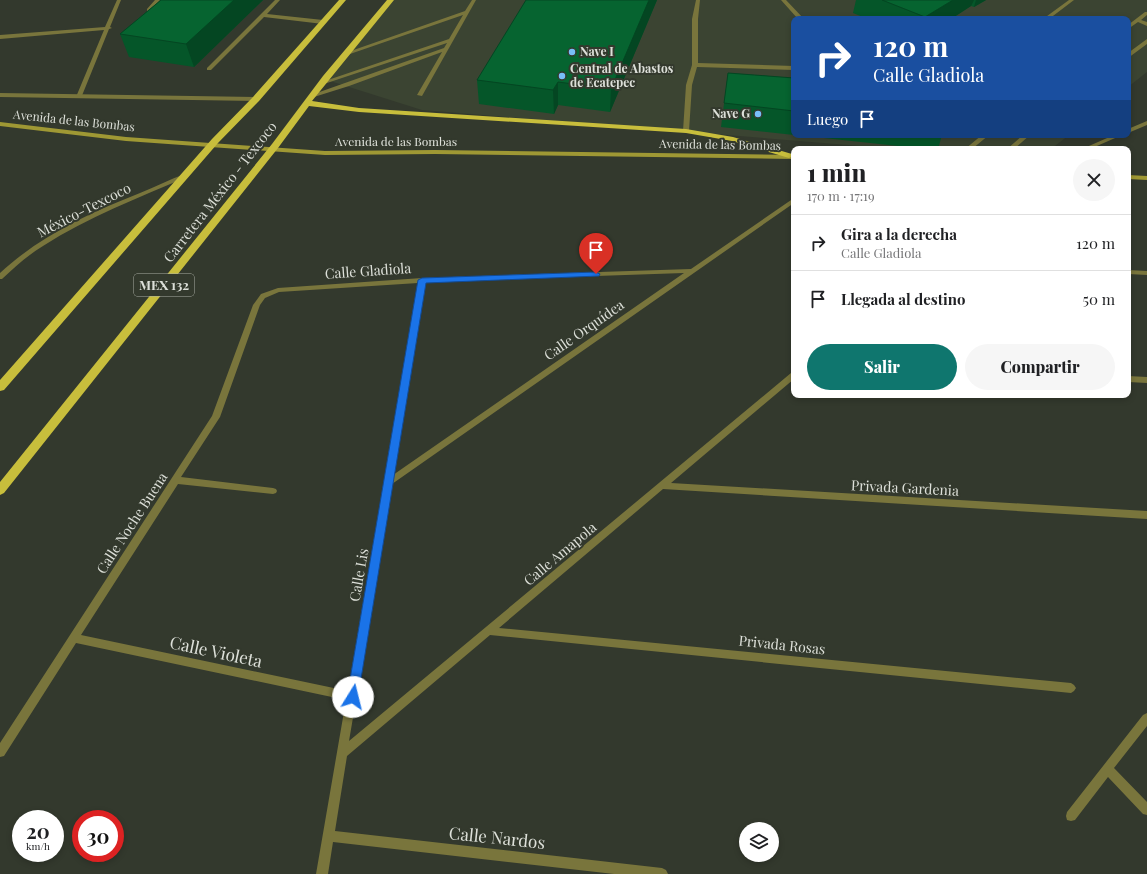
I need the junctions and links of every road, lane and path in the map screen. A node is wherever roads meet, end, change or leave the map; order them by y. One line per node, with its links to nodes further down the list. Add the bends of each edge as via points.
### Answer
1 (120, 0): 20 (street)
2 (158, 0): 10 (street)
3 (278, 0): 13 (street)
4 (343, 0): 17 (highway)
5 (391, 0): 25 (highway, MEX 132)
6 (474, 0): 11 (street)
7 (698, 0): 27 (street, via 695,19)
8 (783, 0): 14 (street)
9 (1072, 0): 15 (street)
10 (149, 10)
11 (467, 12): 22 (street); 25 (street)
12 (1147, 13): 16 (street)
13 (263, 15): 17 (street); 29 (street)
14 (798, 16)
15 (1050, 16)
16 (1137, 20): 18 (street); 19 (street)
17 (323, 22): 35 (highway)
18 (1147, 24)
19 (1131, 25)
20 (108, 28): 21 (street); 34 (street)
21 (0, 37)
22 (451, 40): 24 (street); 30 (street)
23 (1147, 41): 26 (street)
24 (446, 49): 31 (street); 32 (street)
25 (348, 53): 30 (highway, MEX 132)
26 (1131, 54)
27 (695, 65): 28 (street); 40 (street, via 689,85)
28 (791, 68)
29 (209, 69)
30 (324, 81): 31 (highway, Carretera México - Texcoco / MEX 132)
31 (314, 95): 36 (highway, Carretera México - Texcoco / MEX 132)
32 (420, 95)
33 (0, 96): 34 (street)
34 (79, 97): 35 (street)
35 (256, 99): 49 (highway)
36 (308, 103): 40 (highway, via 359,110); 66 (highway, Carretera México - Texcoco / MEX 132)
37 (1147, 123): 39 (street)
38 (0, 124): 48 (main road, Avenida de las Bombas, via 126,139 326,153 450,152)
39 (1131, 130)
40 (686, 131): 47 (highway, via 733,139)
41 (982, 138): 44 (street)
42 (1024, 138): 45 (street)
43 (1111, 138): 46 (street)
44 (972, 146)
45 (1014, 146)
46 (1092, 146)
47 (791, 157)
48 (791, 157)
49 (185, 176): 56 (street, México-Texcoco, via 52,236); 62 (highway)
50 (1131, 177): 51 (main road)
51 (1147, 178)
52 (791, 202): 53 (street, Calle Orquídea)
53 (691, 271): 57 (street, Calle Gladiola); 64 (street, Calle Orquídea)
54 (1131, 272): 55 (street)
55 (1147, 273)
56 (0, 277)
57 (422, 280): 58 (street, Calle Gladiola, via 278,290); 64 (street, Calle Lis)
58 (263, 296): 63 (street, Calle Noche Buena, via 257,305 216,417)
59 (791, 378): 65 (street, Calle Amapola)
60 (1131, 379): 61 (street)
61 (1147, 380)
62 (0, 387)
63 (175, 480): 67 (street); 70 (street, Calle Noche Buena)
64 (388, 482): 72 (street, Calle Lis)
65 (662, 486): 68 (street, Privada Gardenia); 69 (street, Calle Amapola)
66 (0, 490)
67 (273, 491)
68 (1147, 515)
69 (489, 631): 71 (street, Privada Rosas); 75 (street, Calle Amapola)
70 (73, 638): 72 (street, Calle Violeta); 74 (street, Calle Noche Buena)
71 (1071, 688)
72 (353, 697): 75 (street, Calle Lis)
73 (1147, 718): 76 (street)
74 (0, 752)
75 (343, 753): 79 (street, Calle Lis)
76 (1108, 769): 77 (street); 78 (street)
77 (1147, 810)
78 (1071, 816)
79 (329, 836): 80 (street, Calle Lis); 81 (street, Calle Nardos)
80 (322, 874)
81 (662, 874)

